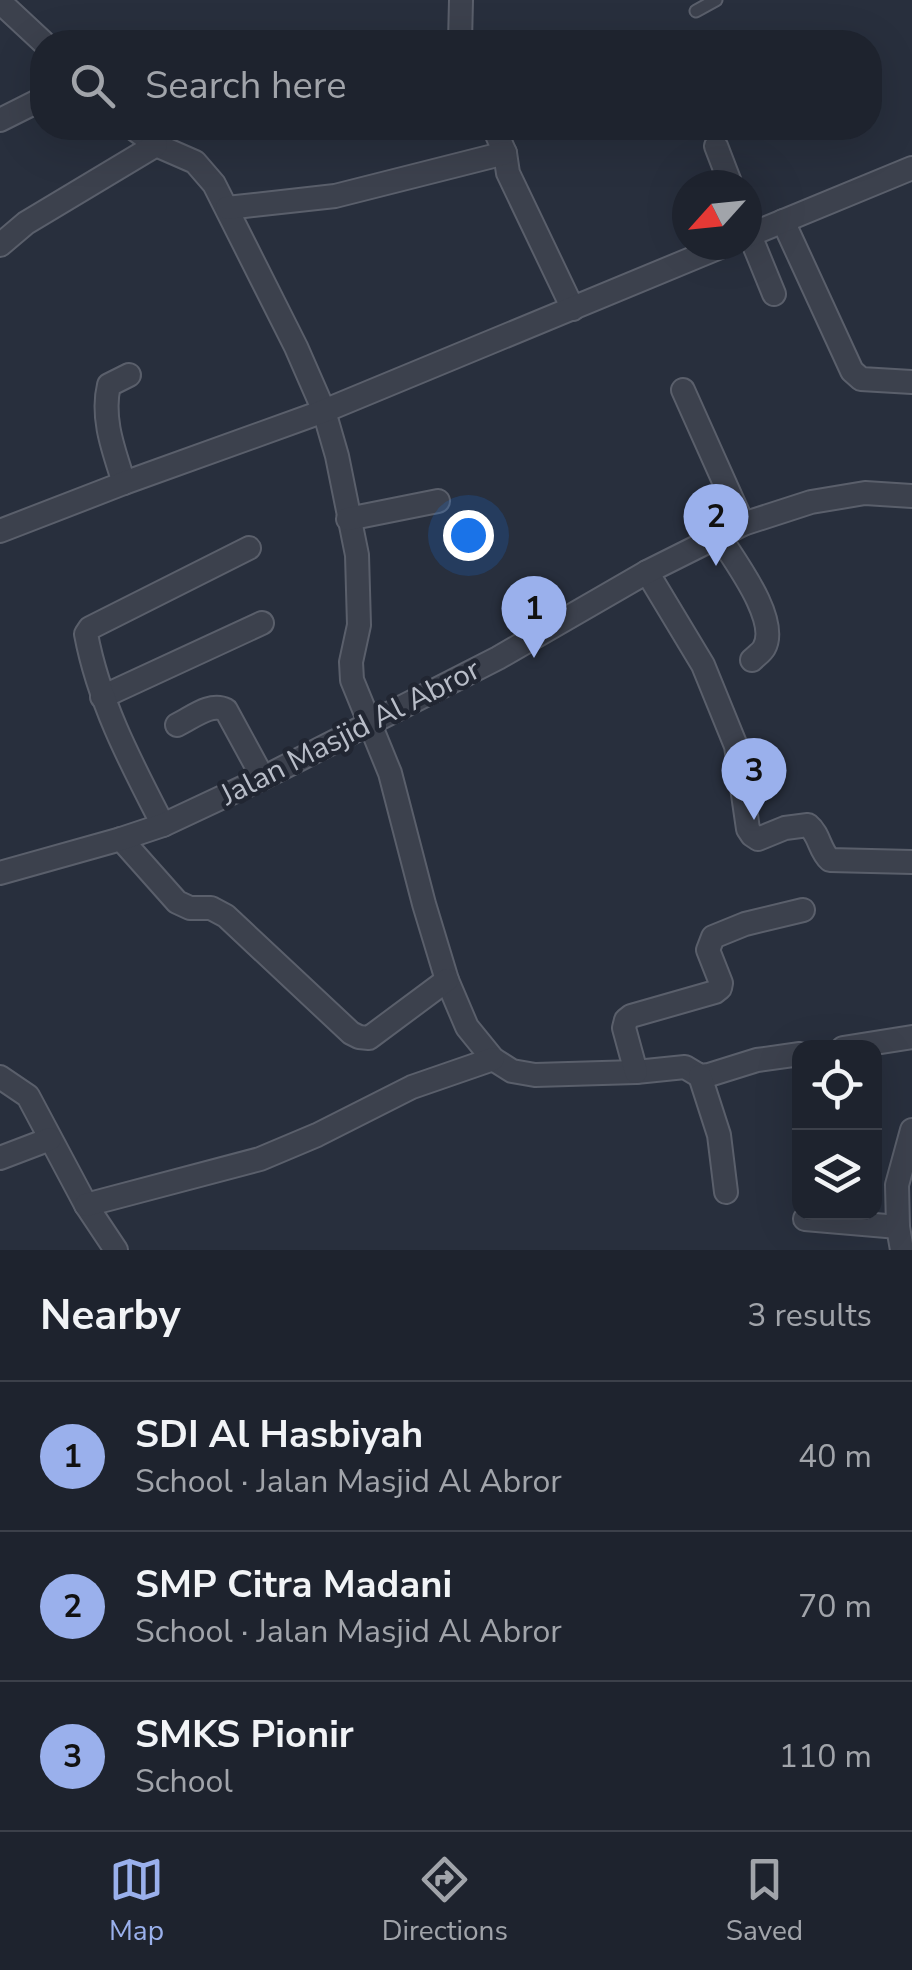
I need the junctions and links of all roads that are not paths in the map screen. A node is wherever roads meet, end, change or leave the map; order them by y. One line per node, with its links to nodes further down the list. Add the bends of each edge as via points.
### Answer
1 (461, 0): 6 (street)
2 (716, 0): 4 (lane)
3 (0, 2): 5 (street)
4 (696, 11)
5 (30, 30)
6 (460, 30)
7 (30, 104): 8 (street)
8 (0, 120)
9 (149, 140): 11 (street)
10 (499, 140): 13 (street)
11 (156, 145): 16 (street, via 195,162); 19 (street)
12 (716, 146): 15 (street)
13 (504, 154): 16 (street, via 335,196); 23 (street)
14 (912, 168): 17 (street)
15 (725, 170)
16 (226, 208): 27 (street)
17 (784, 222): 18 (street); 25 (street, via 852,371 861,380)
18 (762, 229)
19 (0, 245)
20 (689, 260): 23 (street)
21 (760, 260): 22 (street)
22 (774, 294)
23 (573, 309): 27 (street)
24 (129, 375): 28 (street, via 109,385 105,402)
25 (912, 382)
26 (683, 390): 32 (street)
27 (324, 411): 28 (street); 31 (street)
28 (124, 483): 33 (street)
29 (911, 498): 32 (street, Jalan Masjid Al Abror, via 865,493)
30 (438, 501): 31 (street)
31 (348, 520): 40 (street, via 358,590 352,680)
32 (744, 524): 34 (street, Jalan Masjid Al Abror)
33 (0, 532)
34 (719, 536): 36 (street, Jalan Masjid Al Abror); 38 (street, via 765,618 768,639)
35 (250, 548): 39 (street, via 90,628 87,641)
36 (647, 572): 40 (street, Jalan Masjid Al Abror); 45 (street, via 703,664 736,746 752,835 808,825 830,860)
37 (262, 623): 39 (street)
38 (752, 660)
39 (102, 697): 43 (street)
40 (370, 722): 42 (street, Jalan Masjid Al Abror); 48 (street)
41 (177, 725): 42 (street, via 218,706 226,710)
42 (263, 778): 43 (street, Jalan Masjid Al Abror)
43 (163, 825): 44 (street, Jalan Masjid Al Abror)
44 (121, 839): 46 (street, Jalan Masjid Al Abror); 48 (street, via 177,902 226,916 359,1037 369,1038)
45 (912, 862)
46 (0, 873)
47 (803, 910): 53 (street, via 713,937 708,950 720,988 626,1020)
48 (447, 980): 52 (street, via 468,1027)
49 (912, 1038): 50 (street)
50 (882, 1042)
51 (792, 1055): 54 (street)
52 (493, 1059): 53 (street, via 535,1074); 60 (street, via 412,1087 260,1159)
53 (636, 1072): 54 (street, via 684,1067)
54 (700, 1076): 59 (street, via 719,1136)
55 (0, 1077): 57 (street, via 28,1096)
56 (912, 1130): 62 (street, via 897,1185)
57 (50, 1139): 58 (street); 60 (street)
58 (0, 1158)
59 (726, 1192)
60 (86, 1204): 63 (street)
61 (810, 1220): 62 (street)
62 (900, 1239)
63 (116, 1250)

